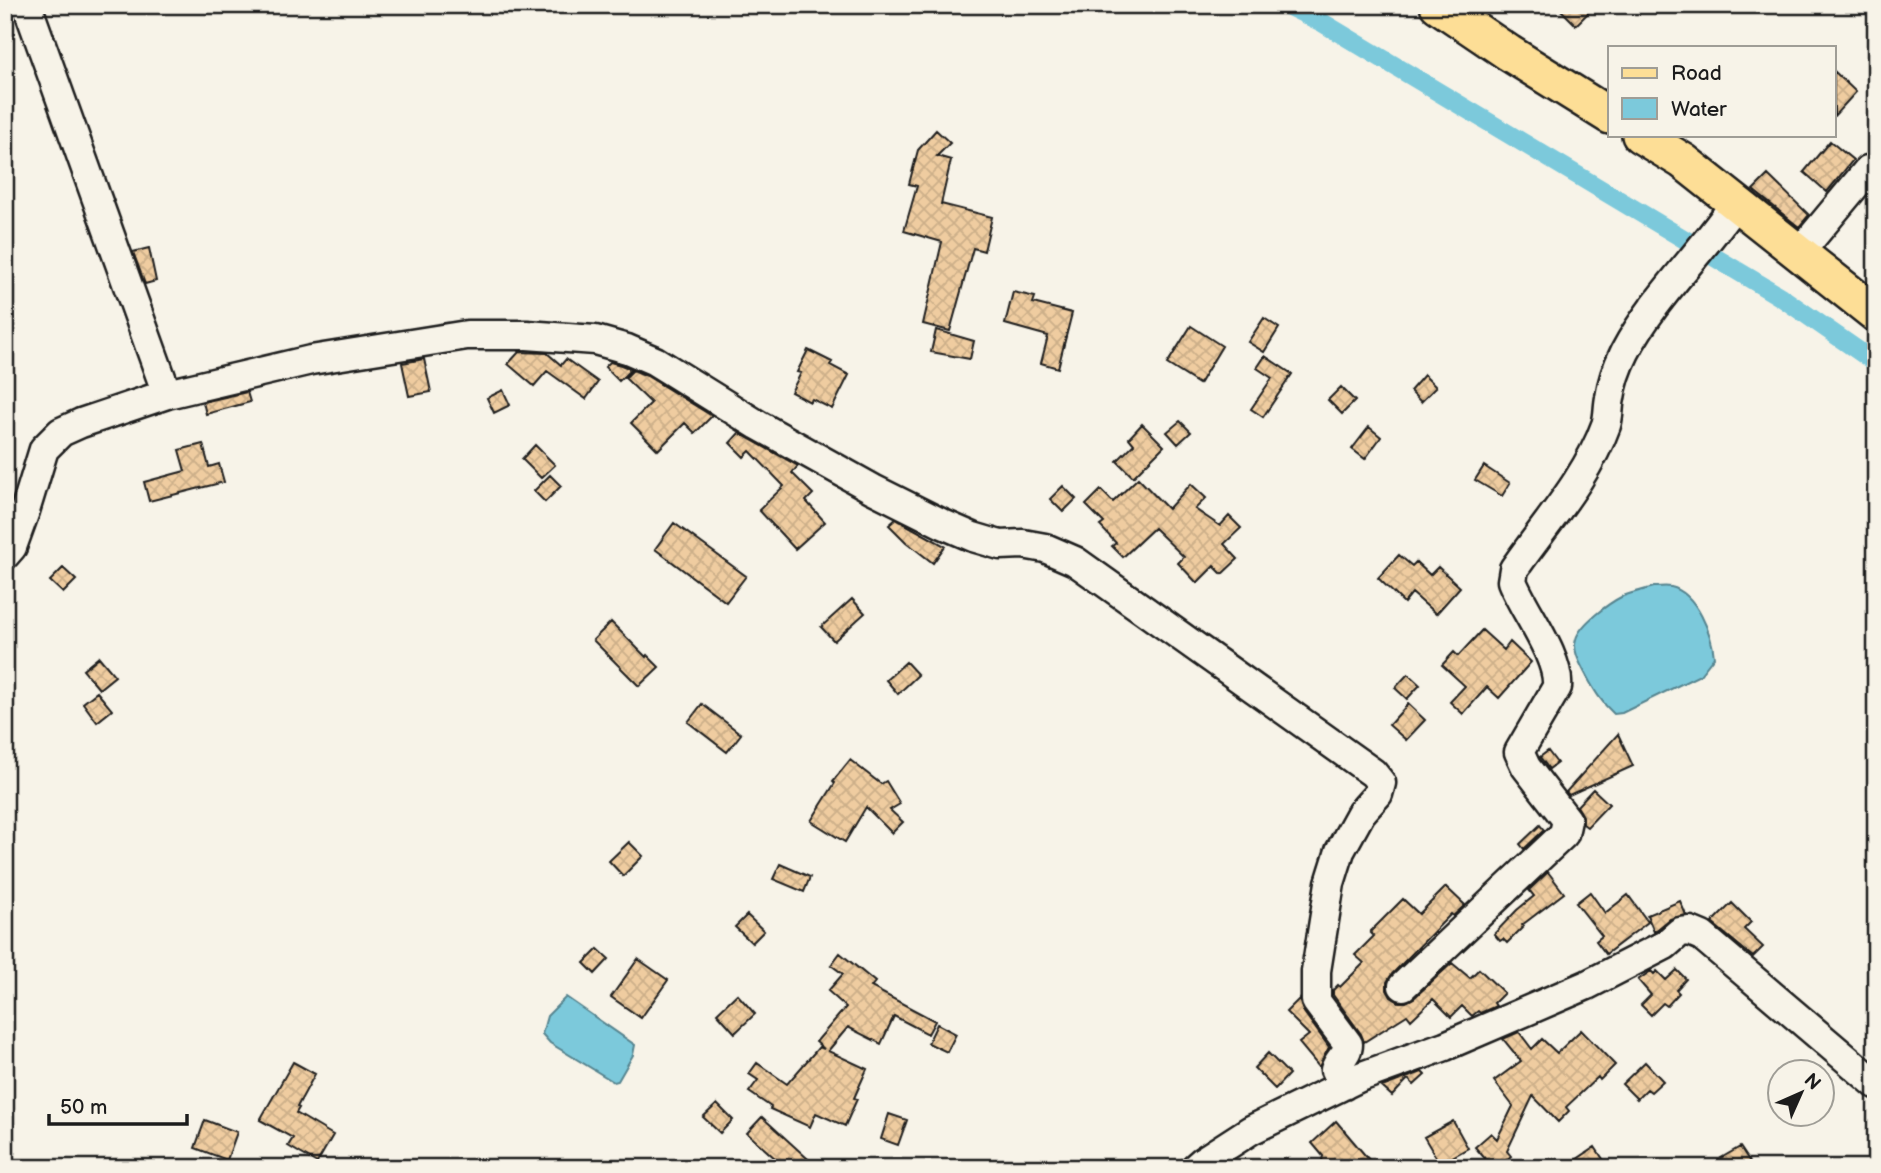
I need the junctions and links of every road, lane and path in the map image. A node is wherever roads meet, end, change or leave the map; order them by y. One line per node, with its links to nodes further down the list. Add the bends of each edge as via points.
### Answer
1 (27, 5): 9 (street)
2 (1441, 6): 3 (main road)
3 (1608, 115)
4 (1642, 136): 6 (main road)
5 (1867, 170): 7 (street)
6 (1736, 202): 7 (main road); 11 (street, via 1625,351 1607,422 1590,460 1514,569 1511,581 1554,663 1557,681 1519,752 1567,820 1564,834)
7 (1799, 253): 8 (main road)
8 (1876, 314)
9 (167, 394): 10 (street, via 61,432 44,449 12,547); 13 (street, via 311,360 467,335 595,340 655,361 815,457 963,533 1000,545 1045,548 1075,561 1361,764 1381,783 1340,851 1317,971 1316,1001 1348,1044 1335,1070)
10 (5, 555)
11 (1403, 986)
12 (1876, 1084): 13 (street, via 1702,936 1690,931 1680,932 1665,945 1587,985)
13 (1344, 1085): 14 (street, via 1251,1130)
14 (1195, 1168)

